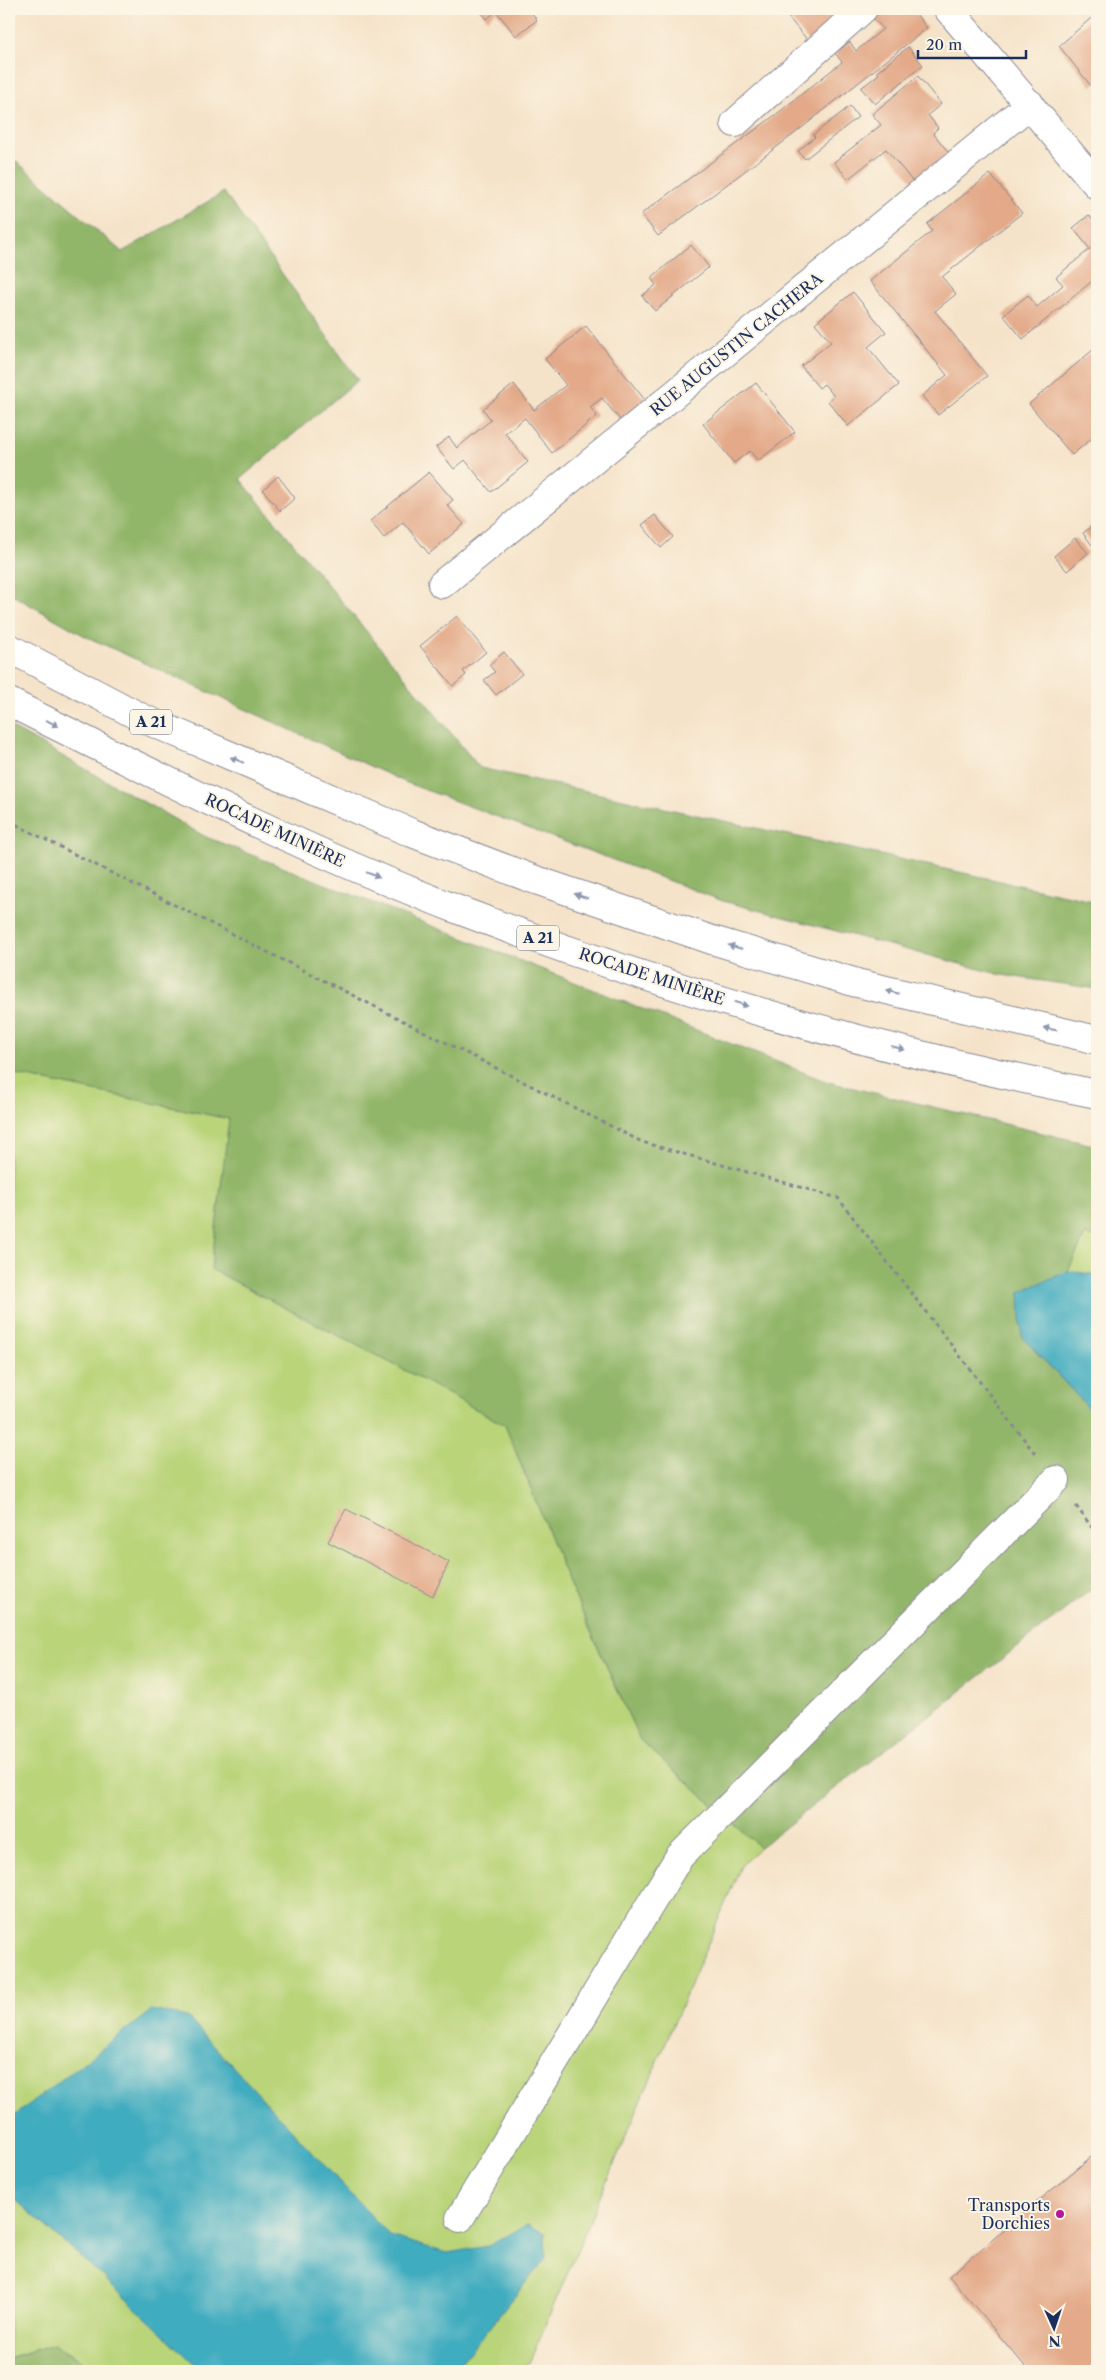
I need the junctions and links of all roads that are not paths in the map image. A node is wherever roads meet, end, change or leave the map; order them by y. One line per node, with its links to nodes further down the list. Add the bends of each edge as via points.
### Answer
1 (863, 9): 4 (main road)
2 (948, 9): 3 (main road)
3 (1030, 104): 5 (main road); 6 (main road, RUE AUGUSTIN CACHERA)
4 (735, 123)
5 (1097, 185)
6 (442, 584)
7 (9, 648): 9 (main road, A 21, one-way to 7, via 856,983 712,940 530,878 412,833 142,718)
8 (9, 702): 10 (main road, ROCADE MINIÈRE / A 21, one-way to 10, via 317,850 464,912 657,979 777,1015 973,1068)
9 (1097, 1040)
10 (1097, 1094)
11 (1056, 1480): 12 (main road, via 679,1857)
12 (460, 2218)

